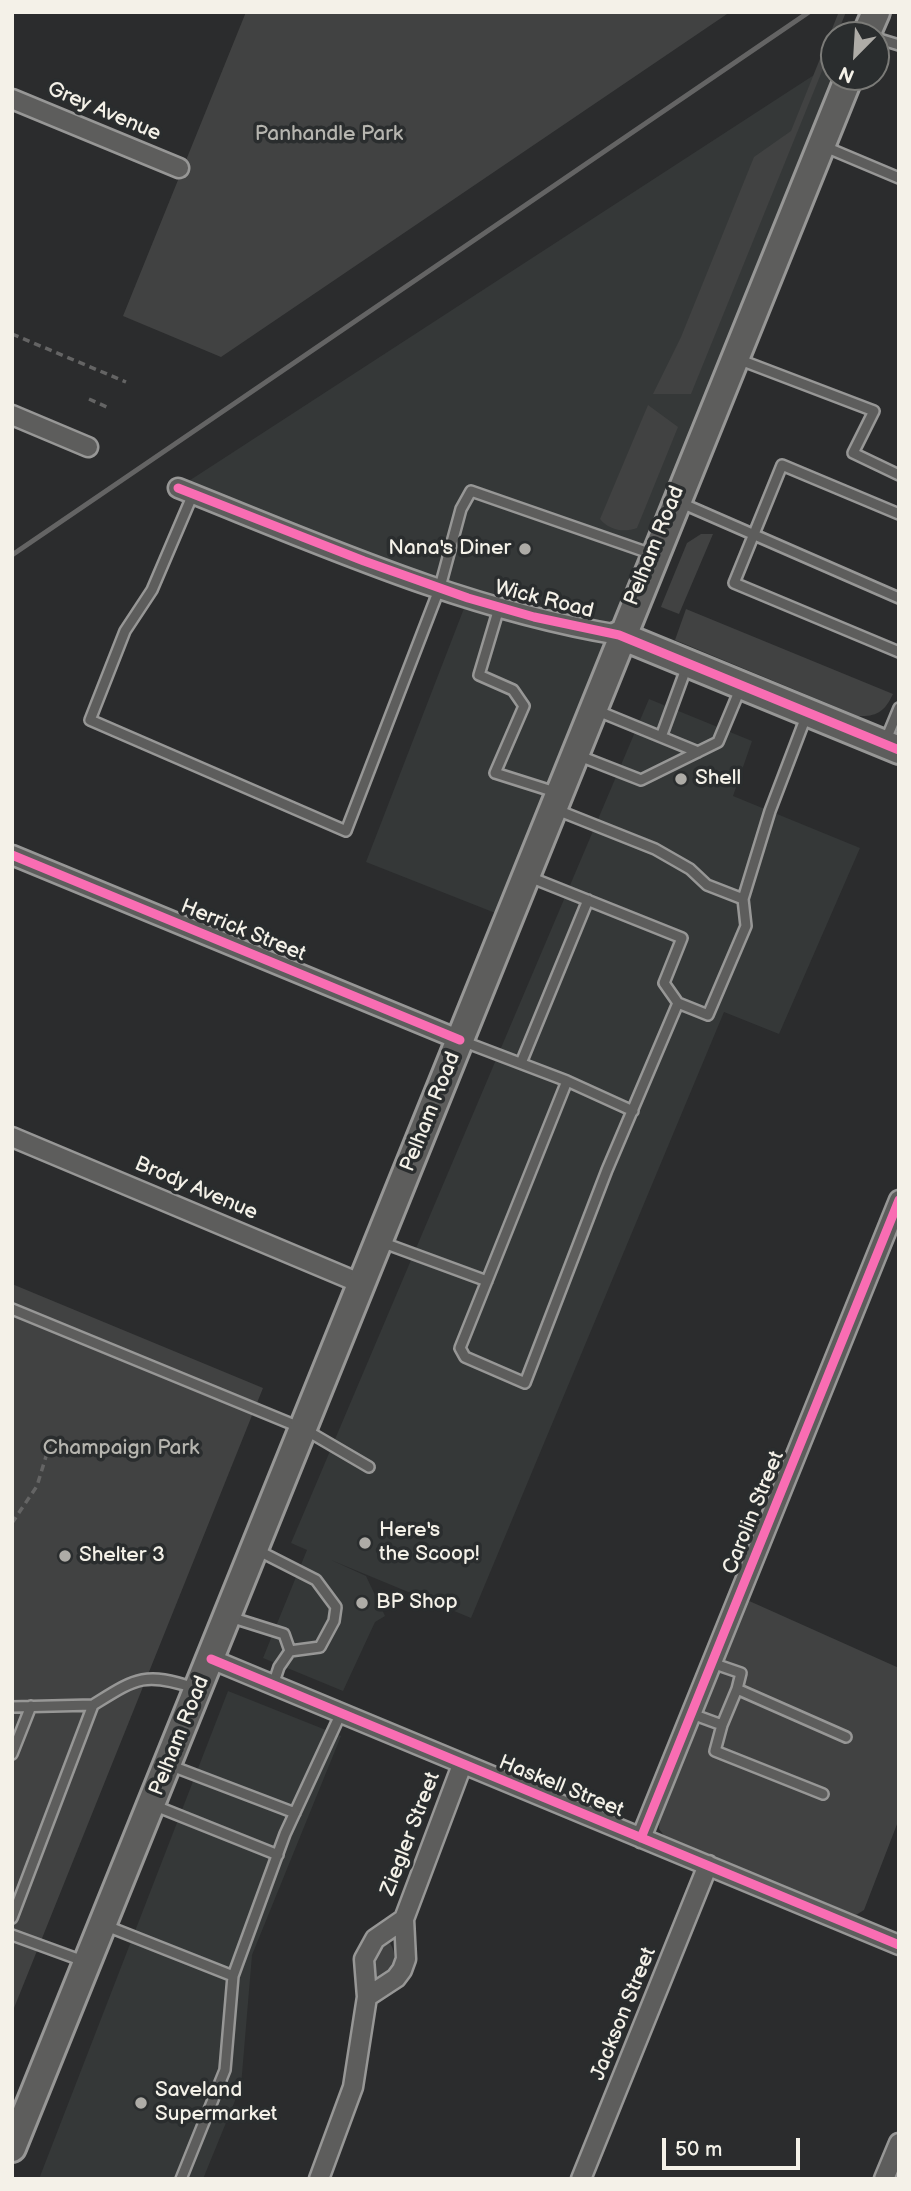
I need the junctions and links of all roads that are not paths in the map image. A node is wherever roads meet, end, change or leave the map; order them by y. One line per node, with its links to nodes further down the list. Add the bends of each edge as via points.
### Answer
1 (843, 91): 3 (main road, Pelham Road)
2 (12, 99): 4 (street, Grey Avenue)
3 (821, 145): 5 (lane); 6 (main road, Pelham Road)
4 (178, 168)
5 (899, 178)
6 (733, 357): 9 (lane, via 874,411 853,453); 11 (main road, Pelham Road)
7 (12, 415): 8 (street)
8 (88, 447)
9 (899, 475)
10 (186, 491): 15 (street, Wick Road); 15 (lane, via 152,590 125,631 90,720 346,831)
11 (674, 500): 13 (lane); 14 (main road, Pelham Road)
12 (899, 514): 13 (lane, via 782,465)
13 (753, 534): 16 (lane); 19 (lane, via 734,583)
14 (652, 554): 15 (lane, via 471,491 461,509); 18 (main road, Pelham Road)
15 (440, 587): 17 (street, Wick Road)
16 (899, 598)
17 (499, 607): 18 (street, Wick Road); 29 (lane, via 479,675 513,690 524,706 495,774)
18 (619, 635): 20 (main road, Wick Road); 22 (main road, Pelham Road)
19 (899, 652)
20 (688, 665): 21 (main road, Wick Road); 25 (lane)
21 (741, 687): 24 (main road, Wick Road); 27 (lane, via 718,742)
22 (590, 708): 25 (lane); 28 (main road, Pelham Road)
23 (899, 708): 26 (lane)
24 (808, 712): 26 (main road, Wick Road); 32 (lane, via 770,810)
25 (661, 737): 27 (lane)
26 (892, 747)
27 (698, 752): 28 (lane, via 641,780)
28 (573, 753): 29 (main road, Pelham Road)
29 (554, 800): 31 (main road, Pelham Road); 32 (lane, via 655,849 707,885)
30 (12, 855): 35 (street, Herrick Street)
31 (524, 875): 33 (lane); 35 (main road, Pelham Road)
32 (743, 899): 34 (lane, via 746,926 708,1015)
33 (588, 900): 34 (lane, via 682,938 664,983); 36 (lane)
34 (678, 1003): 38 (lane)
35 (460, 1040): 36 (lane); 41 (main road, Pelham Road)
36 (521, 1063): 37 (lane)
37 (567, 1081): 38 (lane); 42 (lane)
38 (633, 1111): 42 (lane, via 525,1383 465,1357 460,1348)
39 (12, 1137): 43 (street, Brody Avenue)
40 (899, 1200): 51 (street, Carolin Street)
41 (379, 1241): 42 (lane); 43 (main road, Pelham Road)
42 (487, 1281)
43 (362, 1284): 45 (main road, Pelham Road)
44 (12, 1309): 45 (lane)
45 (304, 1429): 46 (lane); 47 (main road, Pelham Road)
46 (369, 1466)
47 (255, 1549): 48 (main road, Pelham Road); 49 (lane, via 316,1580 337,1607 320,1647)
48 (228, 1617): 49 (lane, via 284,1634); 50 (main road, Pelham Road)
49 (290, 1651): 52 (lane)
50 (211, 1659): 52 (street, Haskell Street); 54 (main road, Pelham Road)
51 (712, 1663): 53 (lane, via 741,1673); 59 (street, Carolin Street)
52 (273, 1685): 58 (street, Haskell Street)
53 (737, 1689): 60 (lane); 61 (lane)
54 (199, 1690): 55 (lane, via 169,1679 135,1679); 63 (main road, Pelham Road)
55 (93, 1705): 56 (lane); 71 (lane)
56 (31, 1706): 57 (lane); 62 (lane)
57 (12, 1707)
58 (341, 1713): 64 (street, Haskell Street); 67 (lane)
59 (692, 1714): 60 (lane); 68 (street, Carolin Street)
60 (722, 1725): 65 (lane, via 715,1751)
61 (846, 1737)
62 (12, 1754)
63 (168, 1764): 66 (main road, Pelham Road); 67 (lane)
64 (462, 1765): 68 (street, Haskell Street); 72 (street, Ziegler Street)
65 (823, 1794)
66 (152, 1805): 69 (lane); 73 (main road, Pelham Road)
67 (295, 1813): 69 (lane)
68 (641, 1838): 70 (street, Haskell Street)
69 (278, 1855): 77 (lane)
70 (708, 1866): 75 (street, Haskell Street); 83 (street, Jackson Street)
71 (12, 1918)
72 (404, 1919): 78 (street, Ziegler Street, via 401,1970); 78 (street, Ziegler Street, via 375,1939 366,1952)
73 (103, 1925): 76 (main road, Pelham Road); 77 (lane)
74 (12, 1935): 76 (lane)
75 (899, 1945)
76 (88, 1962): 80 (main road, Pelham Road)
77 (233, 1976): 81 (lane, via 225,2070)
78 (367, 1997): 82 (street, Ziegler Street, via 353,2087)
79 (899, 2143): 84 (street)
80 (12, 2148)
81 (181, 2179)
82 (318, 2179)
83 (581, 2179)
84 (884, 2179)

